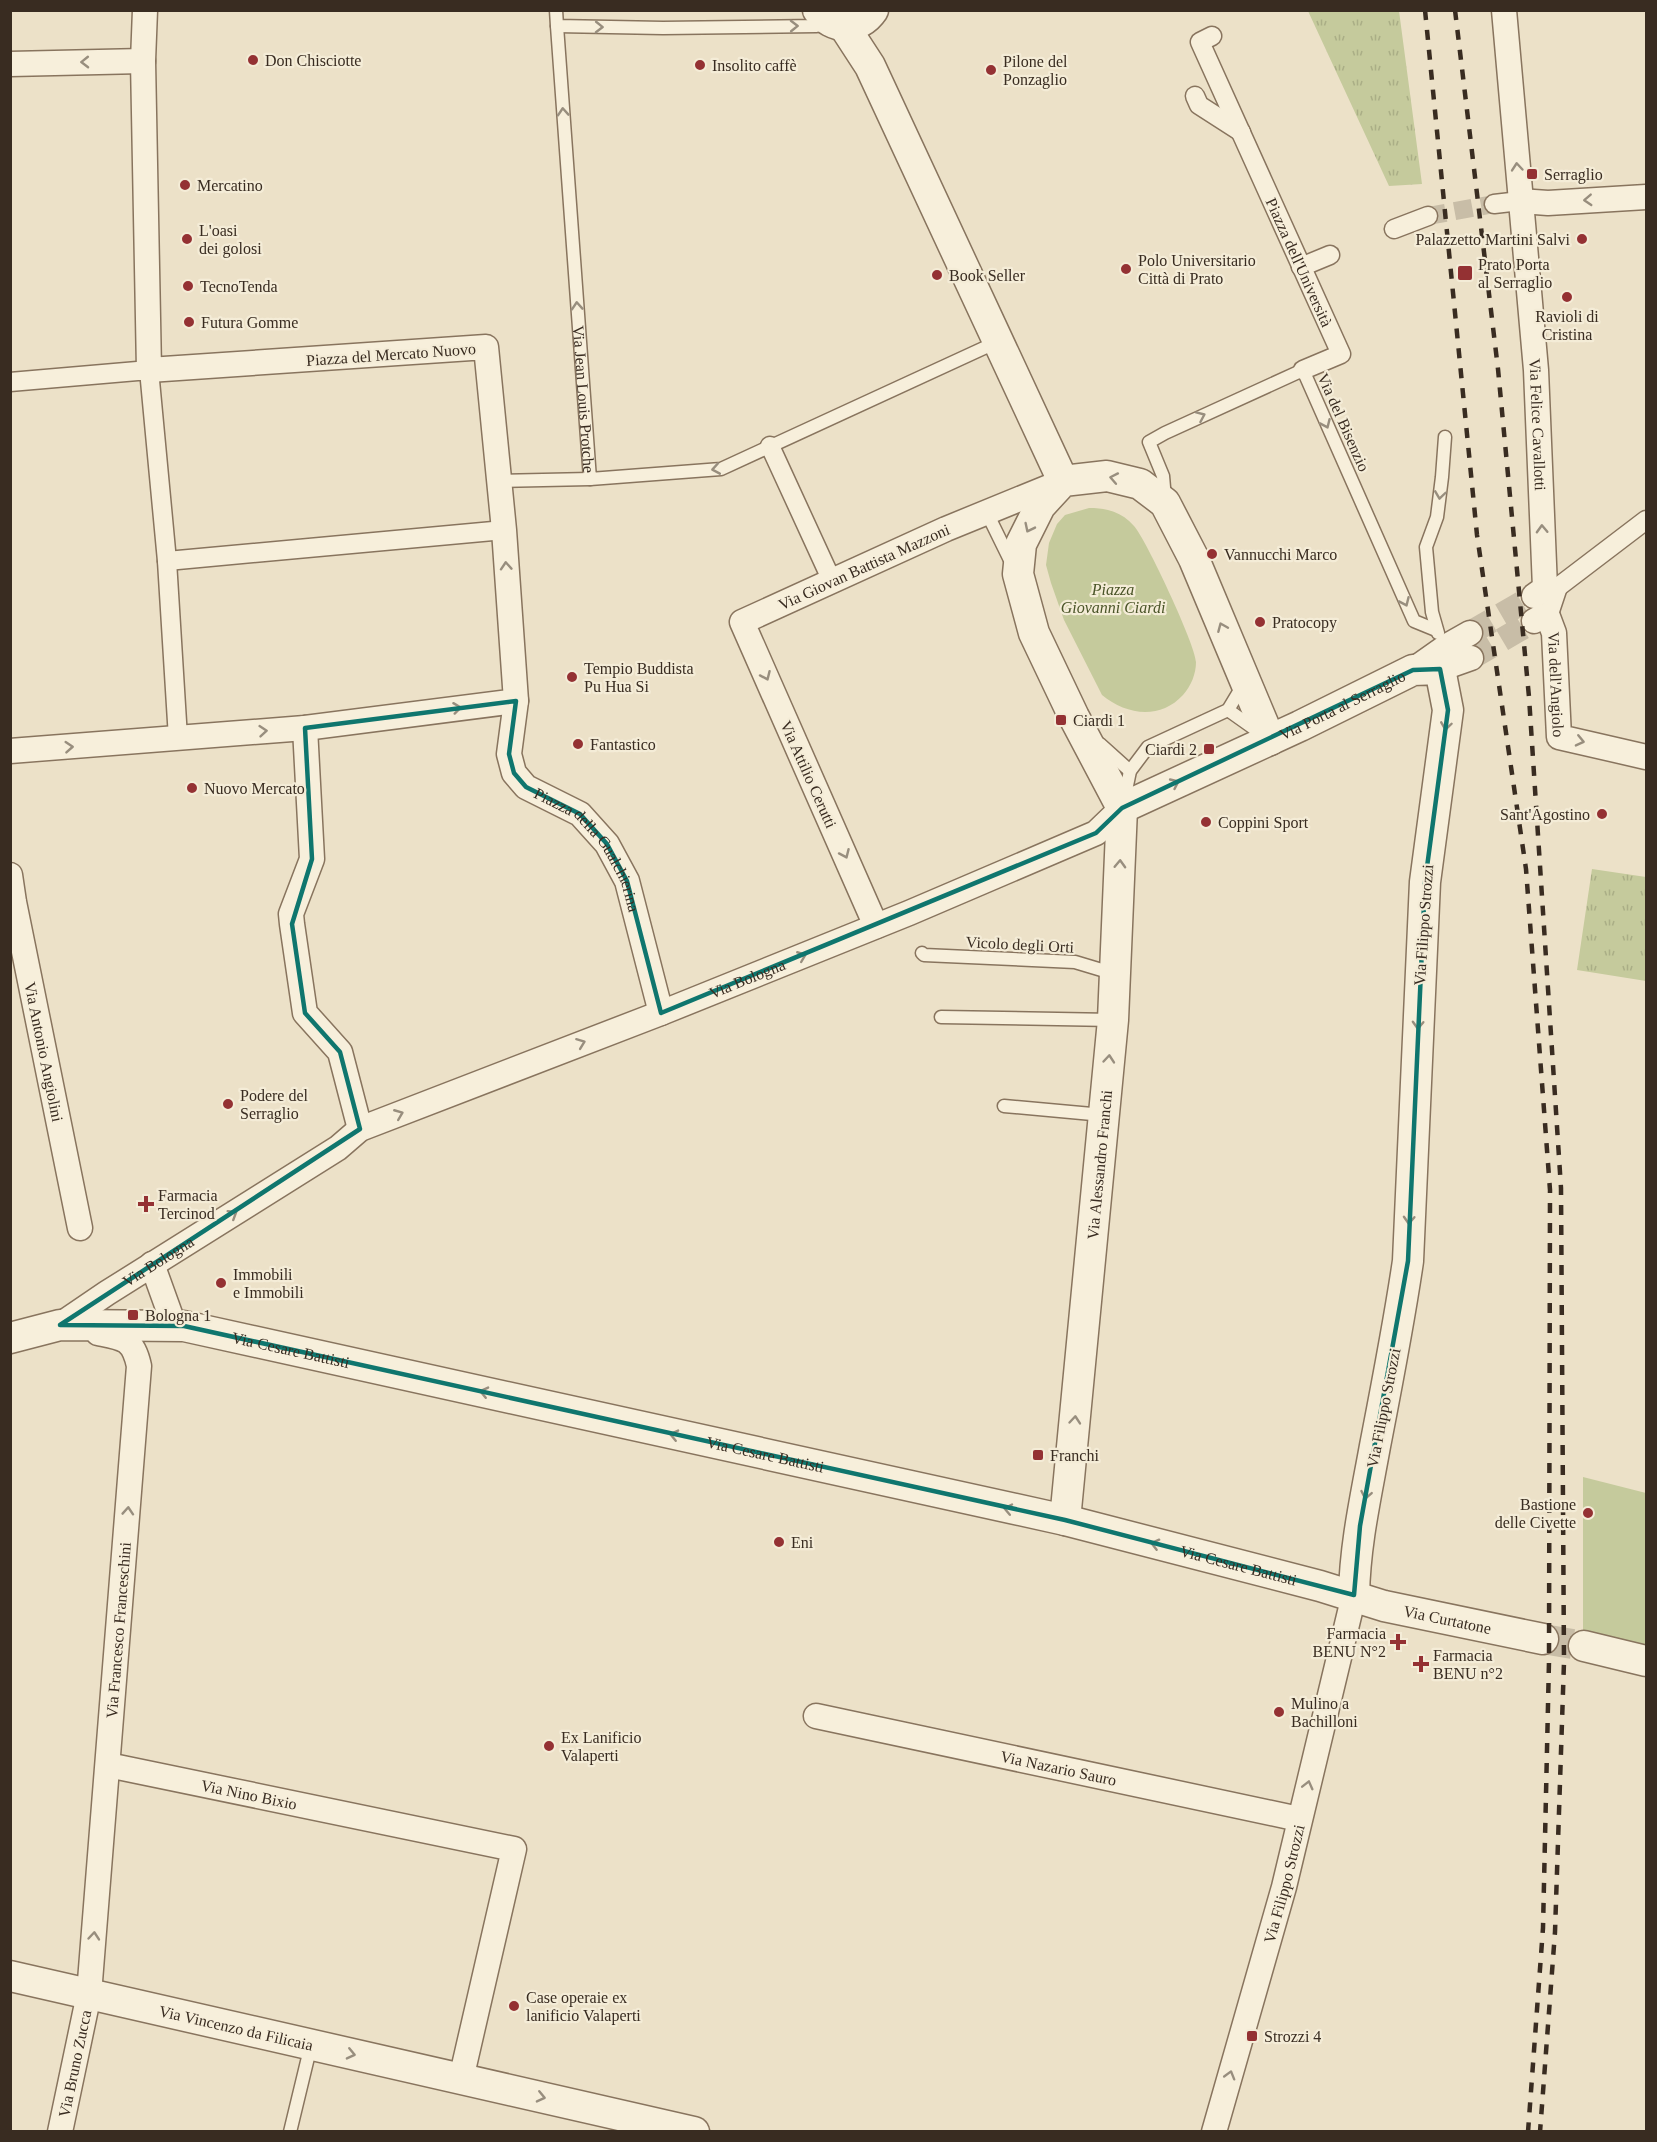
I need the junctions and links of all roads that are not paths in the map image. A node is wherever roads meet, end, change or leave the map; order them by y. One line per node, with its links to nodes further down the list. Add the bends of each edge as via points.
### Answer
1 (145, 10): 7 (street)
2 (556, 10): 5 (lane, Via Jean Louis Protche)
3 (1504, 10): 12 (street, Via Felice Cavallotti, one-way to 3)
4 (847, 17): 5 (lane, one-way to 4, via 816,26); 18 (street)
5 (557, 26): 24 (lane, Via Jean Louis Protche, one-way to 5)
6 (1212, 36): 10 (street, Piazza dell'Università, via 1200,42)
7 (143, 61): 8 (street, one-way to 8); 19 (street)
8 (10, 64)
9 (1195, 96): 10 (street, via 1199,105)
10 (1241, 132): 17 (street, Piazza dell'Università)
11 (1647, 197): 12 (street, one-way to 12)
12 (1520, 201): 13 (street); 34 (street, Via Felice Cavallotti, one-way to 12, via 1536,370)
13 (1494, 204)
14 (1428, 216): 15 (street)
15 (1394, 229)
16 (1330, 255): 17 (street)
17 (1301, 267): 20 (street, Piazza dell'Università, via 1341,354)
18 (998, 341): 23 (lane, Via Jean Louis Protche); 26 (street)
19 (149, 370): 21 (street, Piazza del Mercato Nuovo); 25 (street, Piazza del Mercato Nuovo, via 486,347); 31 (street)
20 (1303, 370): 27 (lane, Via del Bisenzio, one-way to 20, via 1163,476 1149,442); 38 (lane, Via del Bisenzio, one-way to 38, via 1414,621)
21 (10, 382)
22 (1445, 437): 38 (lane, one-way to 38, via 1437,517 1426,547)
23 (770, 446): 24 (lane, Via Jean Louis Protche, one-way to 24, via 721,469); 33 (street)
24 (590, 479): 25 (lane)
25 (497, 481): 30 (street, Piazza del Mercato Nuovo)
26 (1063, 481): 27 (street, one-way to 26, via 1140,484 1107,476); 28 (street); 32 (street, one-way to 32, via 1040,506 1021,544)
27 (1165, 503): 40 (street, one-way to 27, via 1194,559)
28 (986, 511): 32 (lane); 33 (street, Via Giovan Battista Mazzoni)
29 (1647, 520): 34 (street)
30 (504, 530): 31 (street); 41 (street, Piazza del Mercato Nuovo, one-way to 30)
31 (167, 561): 45 (street)
32 (1018, 574): 43 (street, via 1034,633)
33 (832, 581): 36 (street, Via Giovan Battista Mazzoni)
34 (1545, 590): 35 (street)
35 (1541, 619): 48 (street, Via dell'Angiolo, one-way to 48, via 1554,633 1559,737)
36 (742, 622): 53 (street, Via Attilio Cerutti, one-way to 53)
37 (1470, 633): 38 (street, Via Porta al Serraglio)
38 (1434, 654): 39 (street, Via Porta al Serraglio); 46 (street, Via Porta al Serraglio); 68 (street, Via Filippo Strozzi, one-way to 68, via 1448,710 1425,882 1407,1261 1400,1320 1360,1526)
39 (1471, 658)
40 (1245, 681): 42 (lane); 46 (street)
41 (516, 701): 44 (street, one-way to 41); 56 (street, Piazza della Gualchierina, via 510,754 514,773 526,787 580,814 607,844 627,881)
42 (1228, 710): 46 (lane); 49 (lane, via 1148,747)
43 (1074, 717): 49 (lane); 50 (street)
44 (305, 728): 45 (street, one-way to 44); 61 (street, via 312,859 291,914 292,924 305,1013 340,1052)
45 (178, 738): 47 (street, one-way to 45)
46 (1270, 740): 50 (street, one-way to 46)
47 (10, 752)
48 (1646, 757)
49 (1130, 771): 50 (lane)
50 (1122, 808): 53 (street, Via Bologna, via 1096,833 910,917); 55 (street, Via Alessandro Franchi, one-way to 50)
51 (10, 875): 52 (street, Via Antonio Angiolini)
52 (12, 902): 62 (street, Via Antonio Angiolini)
53 (876, 926): 56 (street, Via Bologna, one-way to 53)
54 (922, 953): 55 (lane, Vicolo degli Orti, via 1075,962)
55 (1115, 974): 58 (street, Via Alessandro Franchi)
56 (661, 1013): 61 (street, Via Bologna, one-way to 56)
57 (941, 1017): 58 (lane)
58 (1113, 1020): 60 (street, Via Alessandro Franchi, one-way to 58)
59 (1004, 1106): 60 (lane)
60 (1104, 1115): 67 (street, Via Alessandro Franchi, one-way to 60)
61 (360, 1129): 63 (street, Via Bologna, one-way to 61, via 338,1148)
62 (80, 1228)
63 (152, 1264): 64 (street, Via Bologna); 65 (street)
64 (60, 1325): 65 (street, Via Cesare Battisti); 66 (street, Via Bologna); 73 (street, Via Francesco Franceschini, one-way to 64, via 139,1365 136,1350 126,1339)
65 (174, 1325): 67 (street, Via Cesare Battisti, one-way to 65)
66 (10, 1338)
67 (1065, 1520): 68 (street, Via Cesare Battisti, one-way to 67)
68 (1354, 1595): 69 (street, Via Curtatone, via 1384,1606); 74 (street, Via Filippo Strozzi, one-way to 68)
69 (1543, 1639)
70 (1584, 1646): 71 (street)
71 (1647, 1661)
72 (816, 1716): 74 (street, Via Nazario Sauro)
73 (108, 1765): 76 (street, Via Francesco Franceschini, one-way to 73); 78 (street, Via Nino Bixio, via 514,1849)
74 (1299, 1819): 82 (street, Via Filippo Strozzi, one-way to 74, via 1284,1887)
75 (10, 1976): 76 (street, Via Vincenzo da Filicaia)
76 (89, 1994): 77 (street, Via Vincenzo da Filicaia); 79 (street, Via Bruno Zucca)
77 (311, 2045): 78 (street, Via Vincenzo da Filicaia, one-way to 78); 80 (lane)
78 (461, 2079): 81 (street, Via Vincenzo da Filicaia, one-way to 81)
79 (60, 2132)
80 (290, 2132)
81 (694, 2132)
82 (1214, 2132)

